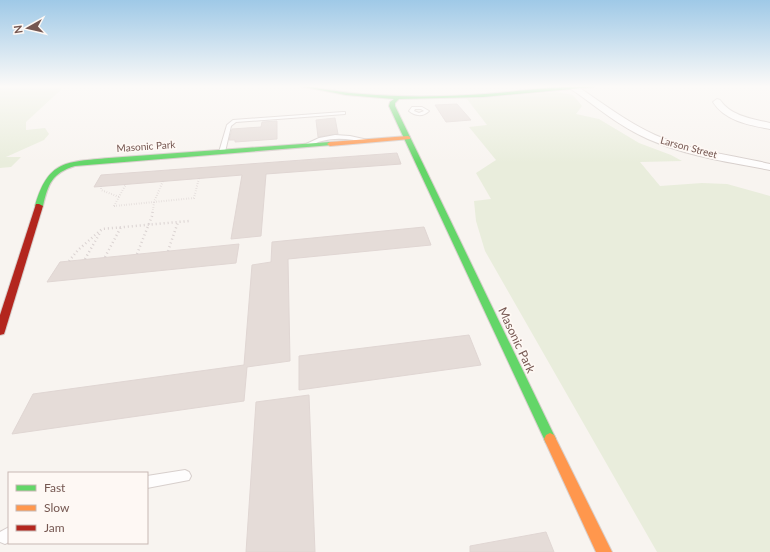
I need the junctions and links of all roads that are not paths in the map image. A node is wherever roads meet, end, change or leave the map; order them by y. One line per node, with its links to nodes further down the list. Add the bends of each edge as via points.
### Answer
1 (395, 112): 6 (street, Masonic Park)
2 (611, 112): 8 (street, Larson Street, via 653,137 690,149)
3 (725, 112): 5 (street, via 750,122)
4 (343, 113): 7 (lane, via 235,121 229,125)
5 (770, 126)
6 (408, 138): 7 (street, Masonic Park); 12 (street, Masonic Park)
7 (222, 152): 9 (street, Masonic Park, via 91,162 68,166 54,173 46,184)
8 (770, 167)
9 (0, 331)
10 (185, 476): 11 (lane)
11 (148, 482)
12 (604, 552)

